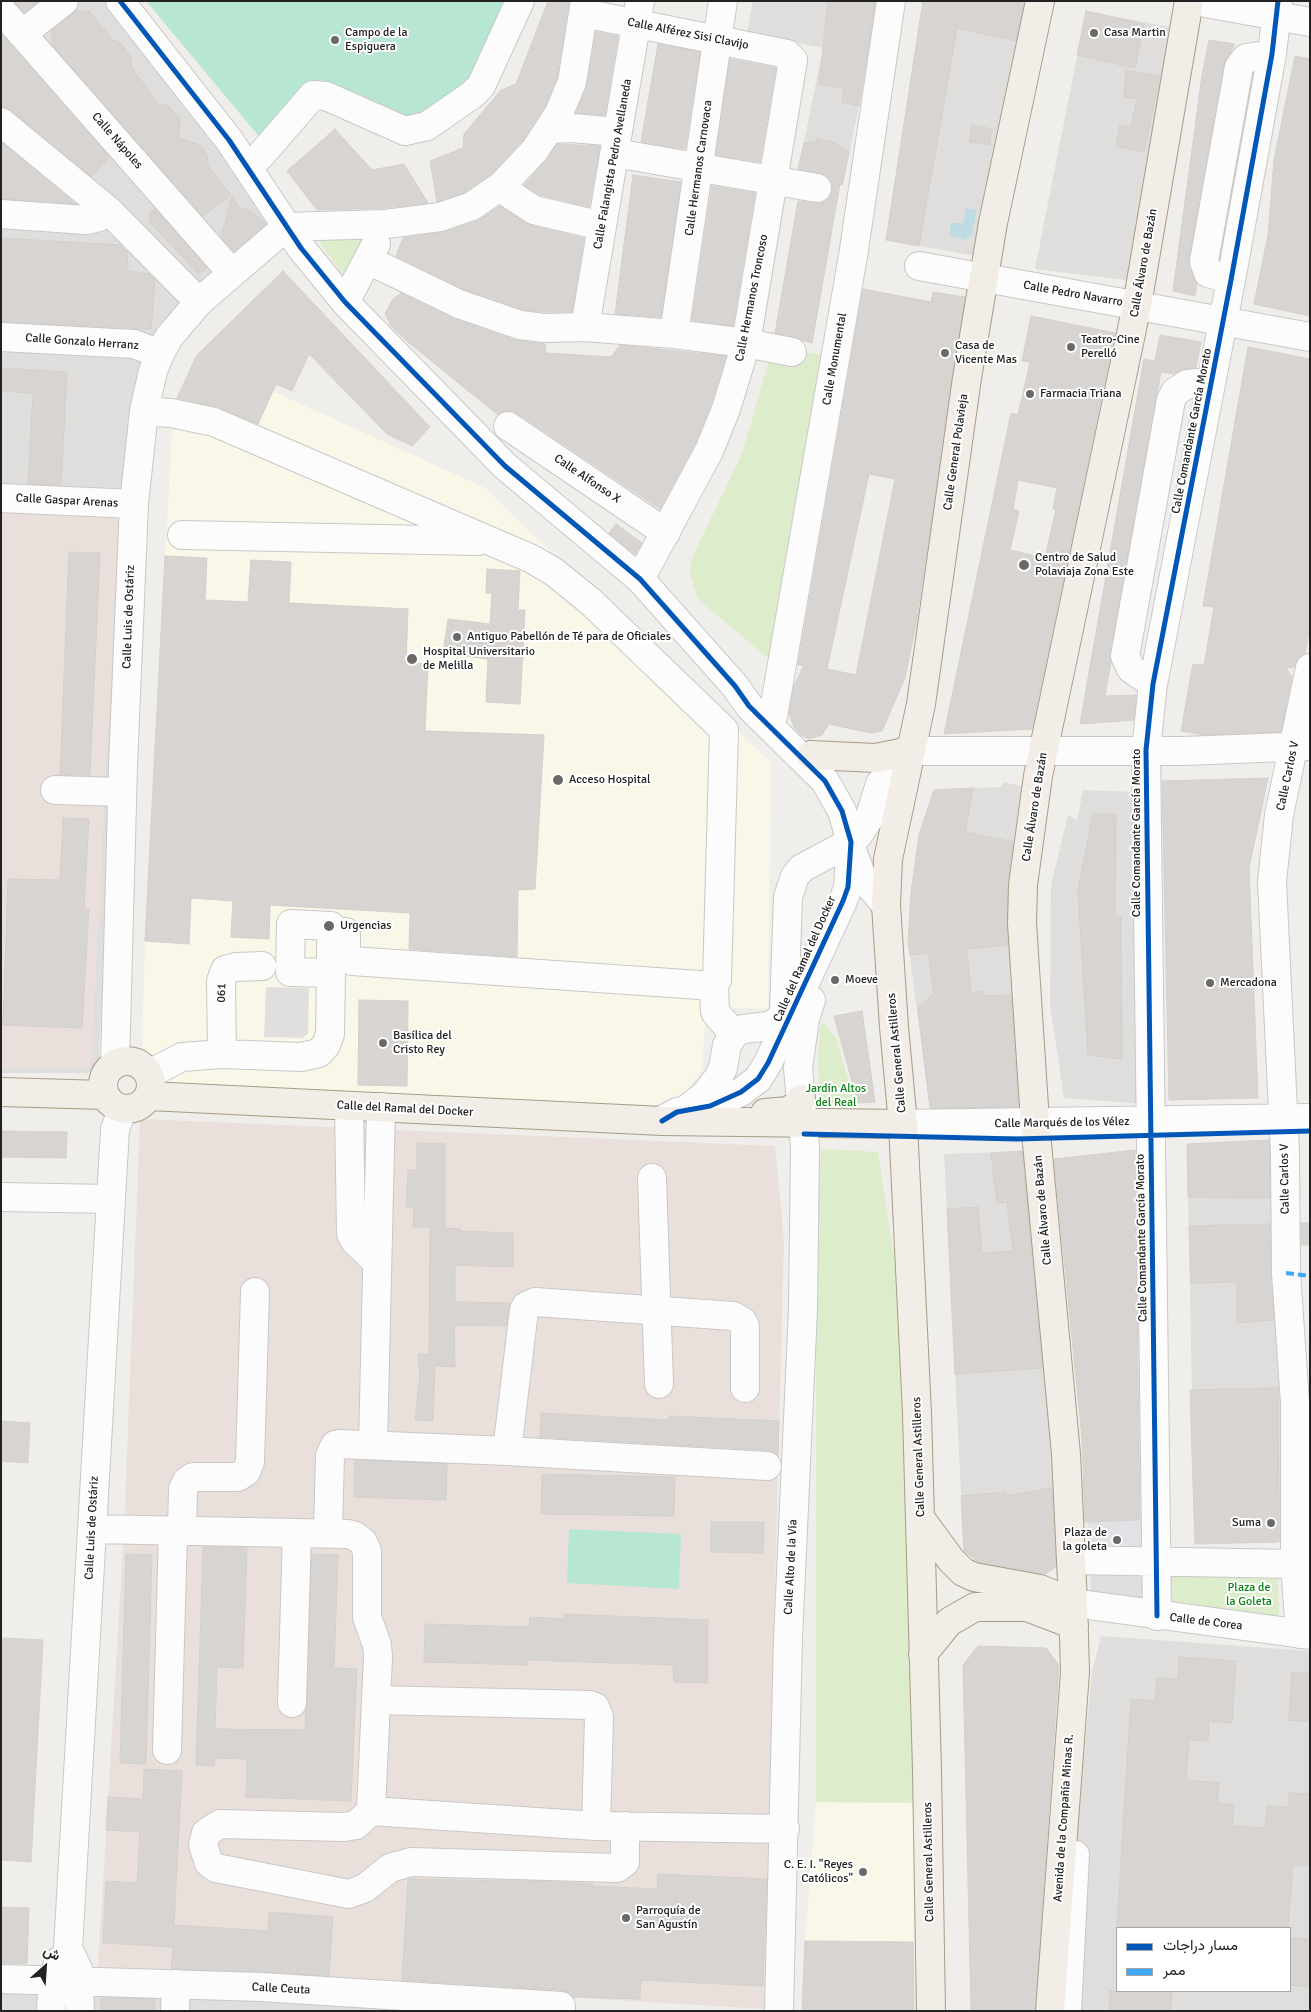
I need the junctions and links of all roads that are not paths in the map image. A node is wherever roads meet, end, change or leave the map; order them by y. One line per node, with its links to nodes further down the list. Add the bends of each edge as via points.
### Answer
1 (64, 1): 14 (street)
2 (120, 1): 20 (street)
3 (520, 1): 20 (street, via 481,86 427,126 404,131 326,96 313,95)
4 (723, 1): 15 (street, Calle Hermanos Carnovaca)
5 (892, 1): 57 (street, Calle Monumental, via 853,256)
6 (1040, 1): 33 (main road, Calle General Polavieja)
7 (1189, 1): 36 (main road, Calle Álvaro de Bazán)
8 (1195, 1): 10 (street)
9 (584, 7): 12 (street, Calle Alférez Sisi Clavijo); 18 (street, via 572,82)
10 (1277, 9): 13 (street); 37 (street, Calle Comandante García Morato, via 1272,54)
11 (1, 10): 14 (street, Calle Nápoles)
12 (638, 13): 15 (street, Calle Alférez Sisi Clavijo); 19 (street, Calle Falangista Pedro Avellaneda)
13 (1310, 22)
14 (22, 34): 32 (street, Calle Nápoles)
15 (717, 40): 16 (street, Calle Alférez Sisi Clavijo, via 787,54); 21 (street, Calle Hermanos Carnovaca)
16 (792, 58): 22 (street, Calle Hermanos Troncoso)
17 (1, 122): 25 (street)
18 (550, 129): 19 (street, via 572,128); 23 (street, via 519,169)
19 (616, 143): 21 (street); 28 (street, Calle Falangista Pedro Avellaneda)
20 (248, 166): 29 (street)
21 (699, 168): 22 (street); 39 (street, Calle Hermanos Carnovaca)
22 (774, 181): 24 (street); 42 (street, Calle Hermanos Troncoso)
23 (501, 186): 27 (street, via 487,197 456,212); 28 (street, via 534,210)
24 (817, 188)
25 (109, 211): 26 (street, via 86,220); 34 (street)
26 (1, 214)
27 (386, 224): 29 (street); 30 (street)
28 (602, 226): 38 (street, Calle Falangista Pedro Avellaneda)
29 (286, 227): 32 (street, Calle Luis de Ostáriz); 35 (street)
30 (368, 260): 35 (street); 38 (street, via 459,304 520,325 544,328)
31 (919, 266): 33 (street, Calle Pedro Navarro)
32 (232, 273): 34 (street, Calle Luis de Ostáriz)
33 (984, 277): 36 (street, Calle Pedro Navarro); 60 (main road, Calle General Polavieja, via 921,704)
34 (199, 302): 44 (street, Calle Luis de Ostáriz, via 169,337)
35 (345, 302): 53 (street, via 505,466)
36 (1137, 305): 37 (street, Calle Pedro Navarro); 61 (main road, Calle Álvaro de Bazán)
37 (1223, 321): 41 (street, Calle Pedro Navarro); 45 (street, Calle Comandante García Morato)
38 (585, 326): 39 (street)
39 (674, 334): 42 (street)
40 (1, 337): 44 (street, Calle Gonzalo Herranz, via 134,344)
41 (1310, 337)
42 (746, 343): 43 (street); 50 (street, Calle Hermanos Troncoso, via 726,409)
43 (792, 352)
44 (160, 354): 46 (street, Calle Luis de Ostáriz)
45 (1211, 382): 55 (street, Calle Comandante García Morato); 55 (street, via 1188,384 1175,392 1172,400 1125,656 1131,669)
46 (144, 411): 49 (street, Calle Luis de Ostáriz); 52 (street, via 214,422)
47 (508, 426): 50 (street, Calle Alfonso X)
48 (1, 498): 49 (street, Calle Gaspar Arenas)
49 (134, 504): 64 (street, Calle Luis de Ostáriz)
50 (666, 533): 53 (street, Calle Hermanos Troncoso)
51 (182, 535): 52 (street)
52 (493, 541): 71 (street, via 554,572 591,602 724,730 718,980)
53 (640, 579): 56 (street)
54 (1310, 668): 58 (street, Calle Carlos V)
55 (1153, 684): 59 (street, Calle Comandante García Morato)
56 (735, 686): 57 (street, Calle del Ramal del Docker, via 752,691); 65 (street, Calle del Ramal del Docker, via 749,706 825,781)
57 (773, 716): 62 (street, Calle del Ramal del Docker)
58 (1302, 746): 59 (street); 82 (street, Calle Carlos V, via 1274,849 1272,882)
59 (1146, 750): 61 (street); 84 (street, Calle Comandante García Morato)
60 (910, 751): 61 (street); 62 (main road, via 876,758); 65 (street, via 880,784 869,819); 67 (main road, Calle General Polavieja, via 891,839)
61 (1043, 752): 85 (main road, Calle Álvaro de Bazán, via 1027,851 1022,923)
62 (810, 755): 65 (street, Calle del Ramal del Docker, via 849,794)
63 (55, 790): 64 (street)
64 (122, 792): 74 (street, Calle Luis de Ostáriz)
65 (855, 840): 66 (street, Calle del Ramal del Docker, via 866,843); 72 (street, via 802,868 792,882 788,897 786,1003 781,1018 770,1026 743,1029); 81 (street, Calle del Ramal del Docker, via 844,901 775,1050 758,1079 726,1100)
66 (862, 877): 67 (street); 80 (street, Calle del Ramal del Docker, via 814,988 805,1019 798,1068)
67 (886, 905): 86 (main road, Calle General Astilleros)
68 (346, 932): 71 (street, via 346,956 352,961)
69 (262, 966): 73 (street, 061, via 226,970 221,981)
70 (331, 973): 73 (street, via 330,1034 319,1053 301,1057)
71 (714, 986): 72 (street, via 715,1012)
72 (734, 1034): 81 (street, via 727,1045 718,1078 704,1096)
73 (222, 1054): 75 (street, via 182,1057)
74 (116, 1064): 75 (main road, via 131,1061 144,1068); 77 (main road, via 105,1074 103,1088)
75 (149, 1085): 77 (main road, via 135,1108); 78 (main road, Calle del Ramal del Docker)
76 (1, 1092): 77 (main road)
77 (114, 1102): 91 (street, Calle Luis de Ostáriz)
78 (349, 1106): 79 (main road, Calle del Ramal del Docker); 87 (street)
79 (382, 1108): 81 (main road, Calle del Ramal del Docker); 88 (street)
80 (802, 1111): 81 (main road, Calle del Ramal del Docker); 86 (main road, Calle del Ramal del Docker); 121 (street, Calle Alto de la Vía, via 805,1148 803,1309 788,1639)
81 (673, 1115)
82 (1283, 1118): 83 (street, Calle Marqués de los Vélez); 84 (street, Calle Marqués de los Vélez); 93 (street, Calle Carlos V)
83 (1310, 1118)
84 (1151, 1121): 85 (street, Calle Marqués de los Vélez); 108 (street, Calle Comandante García Morato)
85 (1035, 1122): 86 (street, Calle Marqués de los Vélez); 107 (main road, Calle Álvaro de Bazán, via 1066,1454)
86 (903, 1124): 102 (main road, Calle General Astilleros)
87 (350, 1149): 88 (street); 92 (street, via 351,1234)
88 (380, 1151): 92 (street)
89 (652, 1178): 95 (street)
90 (1, 1196): 91 (street)
91 (111, 1199): 103 (street, Calle Luis de Ostáriz)
92 (378, 1262): 99 (street)
93 (1298, 1274): 98 (street, Calle Carlos V)
94 (255, 1292): 104 (street, via 250,1462 246,1472 238,1476 193,1477 187,1481 183,1489)
95 (656, 1312): 96 (street); 97 (street, via 733,1316 742,1321 745,1326); 100 (street, via 534,1302 526,1306)
96 (658, 1384)
97 (745, 1388)
98 (1303, 1403): 109 (street, Calle Carlos V)
99 (373, 1445): 100 (street); 106 (street, via 340,1444 331,1450)
100 (507, 1451): 101 (street)
101 (767, 1466)
102 (921, 1519): 110 (main road, via 963,1572 974,1577 1040,1589); 113 (main road, Calle General Astilleros)
103 (92, 1528): 104 (street); 123 (street, Calle Luis de Ostáriz, via 68,1948 74,1958)
104 (178, 1531): 105 (street); 117 (street)
105 (297, 1533): 106 (street); 116 (street)
106 (328, 1534): 115 (street, via 356,1536 367,1551 367,1617 378,1657)
107 (1071, 1560): 108 (street); 110 (main road, Calle Álvaro de Bazán)
108 (1156, 1561): 109 (street); 111 (street, Calle Comandante García Morato)
109 (1290, 1564): 112 (street, Calle Carlos V)
110 (1074, 1614): 111 (street, Calle de Corea); 113 (main road, via 1027,1607 975,1607 949,1622); 114 (main road, Avenida de la Compañía Minas R.)
111 (1157, 1616): 112 (street, Calle de Corea)
112 (1297, 1633)
113 (923, 1654): 134 (main road, Calle General Astilleros)
114 (1075, 1672): 135 (main road, Avenida de la Compañía Minas R.); 136 (street, via 1086,1695)
115 (376, 1700): 118 (street); 119 (street, via 595,1707 599,1717)
116 (292, 1703)
117 (167, 1750)
118 (372, 1811): 119 (street); 120 (street, via 356,1825 344,1827 220,1824 206,1833 204,1855 216,1868 349,1894 365,1888 390,1868 411,1862 618,1868 625,1862)
119 (596, 1826): 120 (street)
120 (625, 1826): 121 (street)
121 (785, 1829): 133 (street, Calle Alto de la Vía)
122 (1, 1979): 123 (street, Calle Ceuta)
123 (66, 1980): 124 (street, Calle Ceuta); 130 (street); 131 (street)
124 (176, 1984): 125 (street, Calle Ceuta); 132 (street)
125 (262, 1999): 126 (street, Calle Ceuta)
126 (346, 2002): 127 (street, Calle Ceuta)
127 (379, 2002): 128 (street, Calle Ceuta)
128 (476, 2006): 129 (street, Calle Ceuta)
129 (561, 2008)
130 (51, 2011)
131 (80, 2011)
132 (175, 2011)
133 (779, 2011)
134 (931, 2011)
135 (1050, 2011)
136 (1067, 2011)

